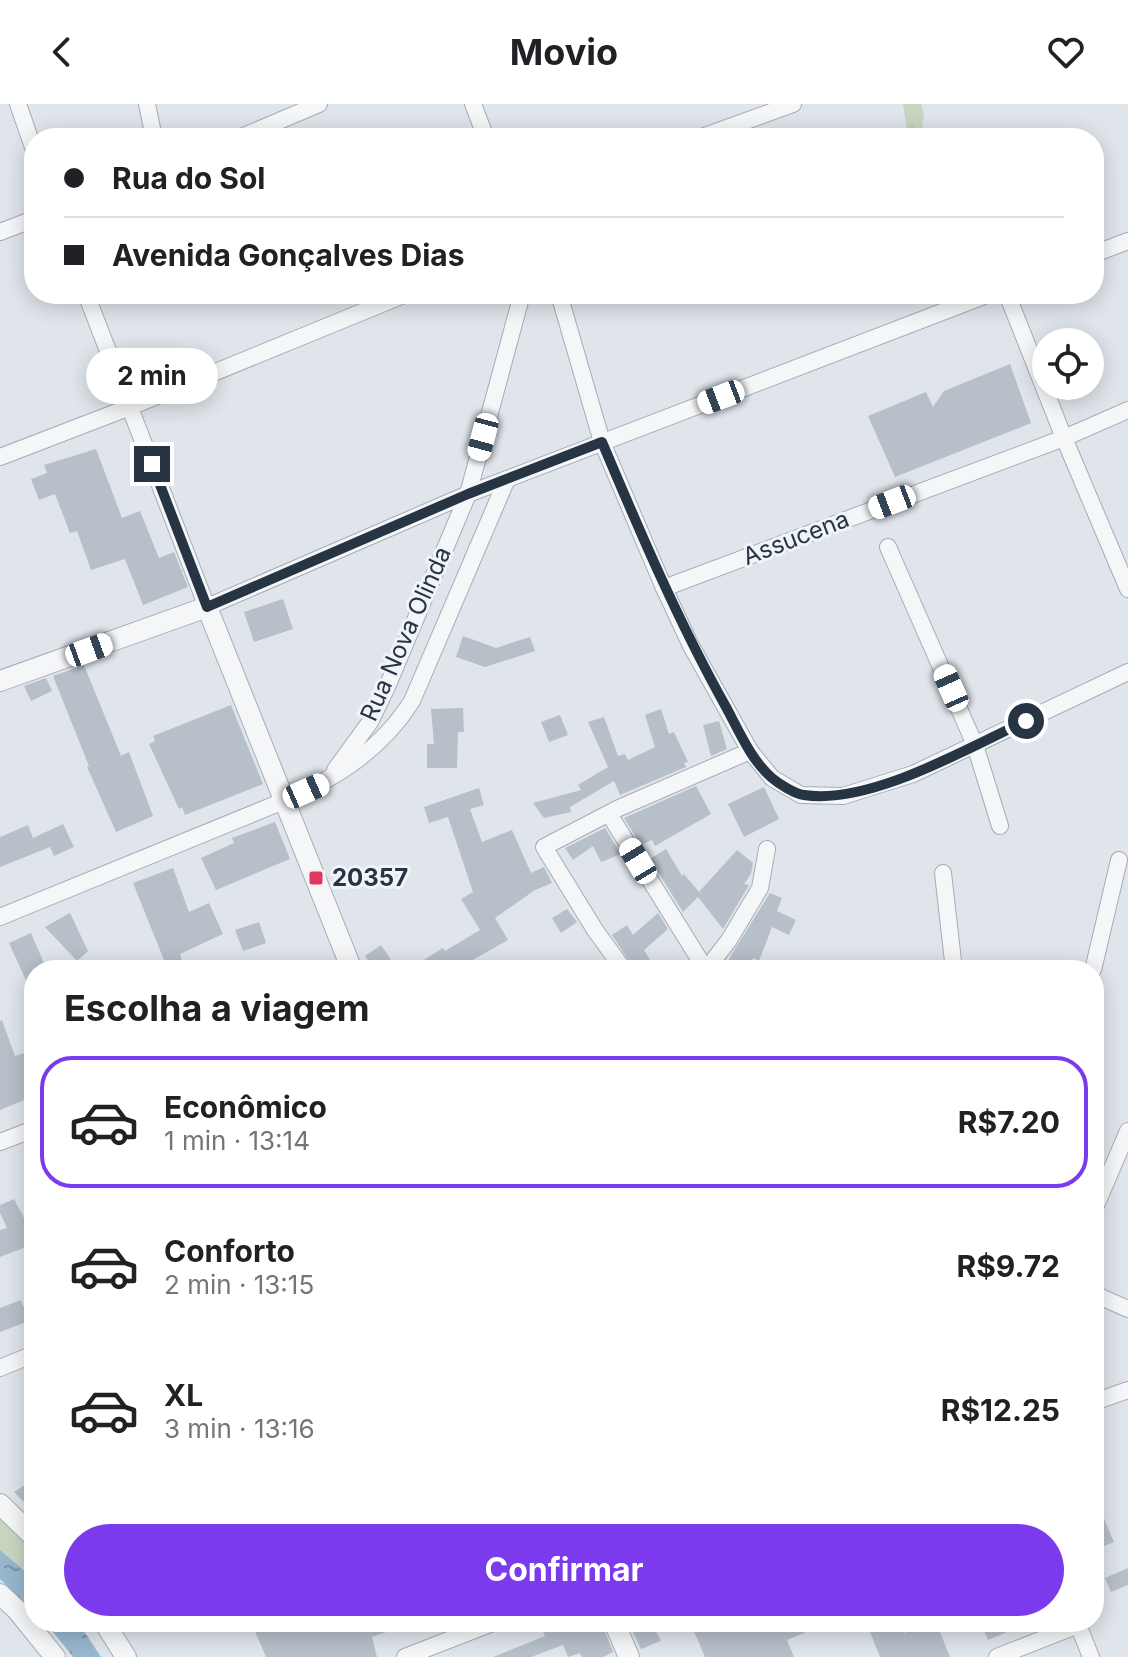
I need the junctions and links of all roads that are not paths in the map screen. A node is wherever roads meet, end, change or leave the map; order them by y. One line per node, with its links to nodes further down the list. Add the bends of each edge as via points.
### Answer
1 (18, 104): 6 (street)
2 (147, 104): 7 (street)
3 (318, 104): 8 (street)
4 (473, 104): 9 (street)
5 (793, 104): 10 (street)
6 (26, 128)
7 (152, 128)
8 (262, 128)
9 (482, 128)
10 (727, 128)
11 (24, 223): 12 (street)
12 (0, 232)
13 (1128, 241): 14 (street)
14 (1104, 250)
15 (90, 304): 21 (street)
16 (382, 304): 21 (street)
17 (519, 304): 27 (street, Rua Nova Olinda)
18 (562, 304): 24 (street)
19 (963, 304): 24 (street)
20 (1011, 304): 23 (street)
21 (130, 407): 25 (street); 32 (street)
22 (1128, 410): 23 (street, Assucena)
23 (1064, 438): 29 (street); 30 (street, Assucena)
24 (602, 442): 26 (street); 30 (street)
25 (0, 457)
26 (507, 479): 27 (street); 37 (street, Rua Nova Olinda, via 412,701 370,752)
27 (468, 494): 32 (street); 37 (street, Rua Nova Olinda, via 370,722)
28 (888, 547): 35 (street)
29 (1124, 566): 31 (street)
30 (664, 588): 36 (street)
31 (1128, 589)
32 (207, 607): 34 (street); 38 (street)
33 (1128, 672): 35 (street)
34 (0, 681)
35 (975, 745): 36 (street, via 913,774 843,796 801,795 772,778); 40 (street)
36 (750, 751): 39 (street)
37 (327, 781): 38 (street, Rua Nova Olinda)
38 (286, 800): 44 (street, Rua Nova Olinda); 45 (street)
39 (609, 814): 46 (street, via 544,847); 47 (street)
40 (1000, 826)
41 (767, 849): 48 (street, via 760,888)
42 (1119, 860): 50 (street)
43 (943, 873): 49 (street)
44 (0, 917)
45 (348, 960)
46 (617, 960)
47 (700, 960)
48 (714, 960)
49 (953, 960)
50 (1095, 960)
51 (1128, 1131): 54 (street)
52 (24, 1133): 53 (street)
53 (0, 1142)
54 (1104, 1187)
55 (1104, 1298): 56 (street)
56 (1128, 1309)
57 (24, 1358): 58 (street)
58 (0, 1368)
59 (1128, 1390): 60 (street)
60 (1104, 1398)
61 (0, 1504): 62 (street)
62 (24, 1527)
63 (0, 1594): 64 (street)
64 (24, 1619)
65 (35, 1632): 71 (street)
66 (110, 1632): 72 (street)
67 (469, 1632): 73 (street)
68 (618, 1632): 74 (street)
69 (1058, 1632): 75 (street)
70 (1080, 1632): 76 (street)
71 (55, 1657)
72 (126, 1657)
73 (405, 1657)
74 (629, 1657)
75 (997, 1657)
76 (1091, 1657)

